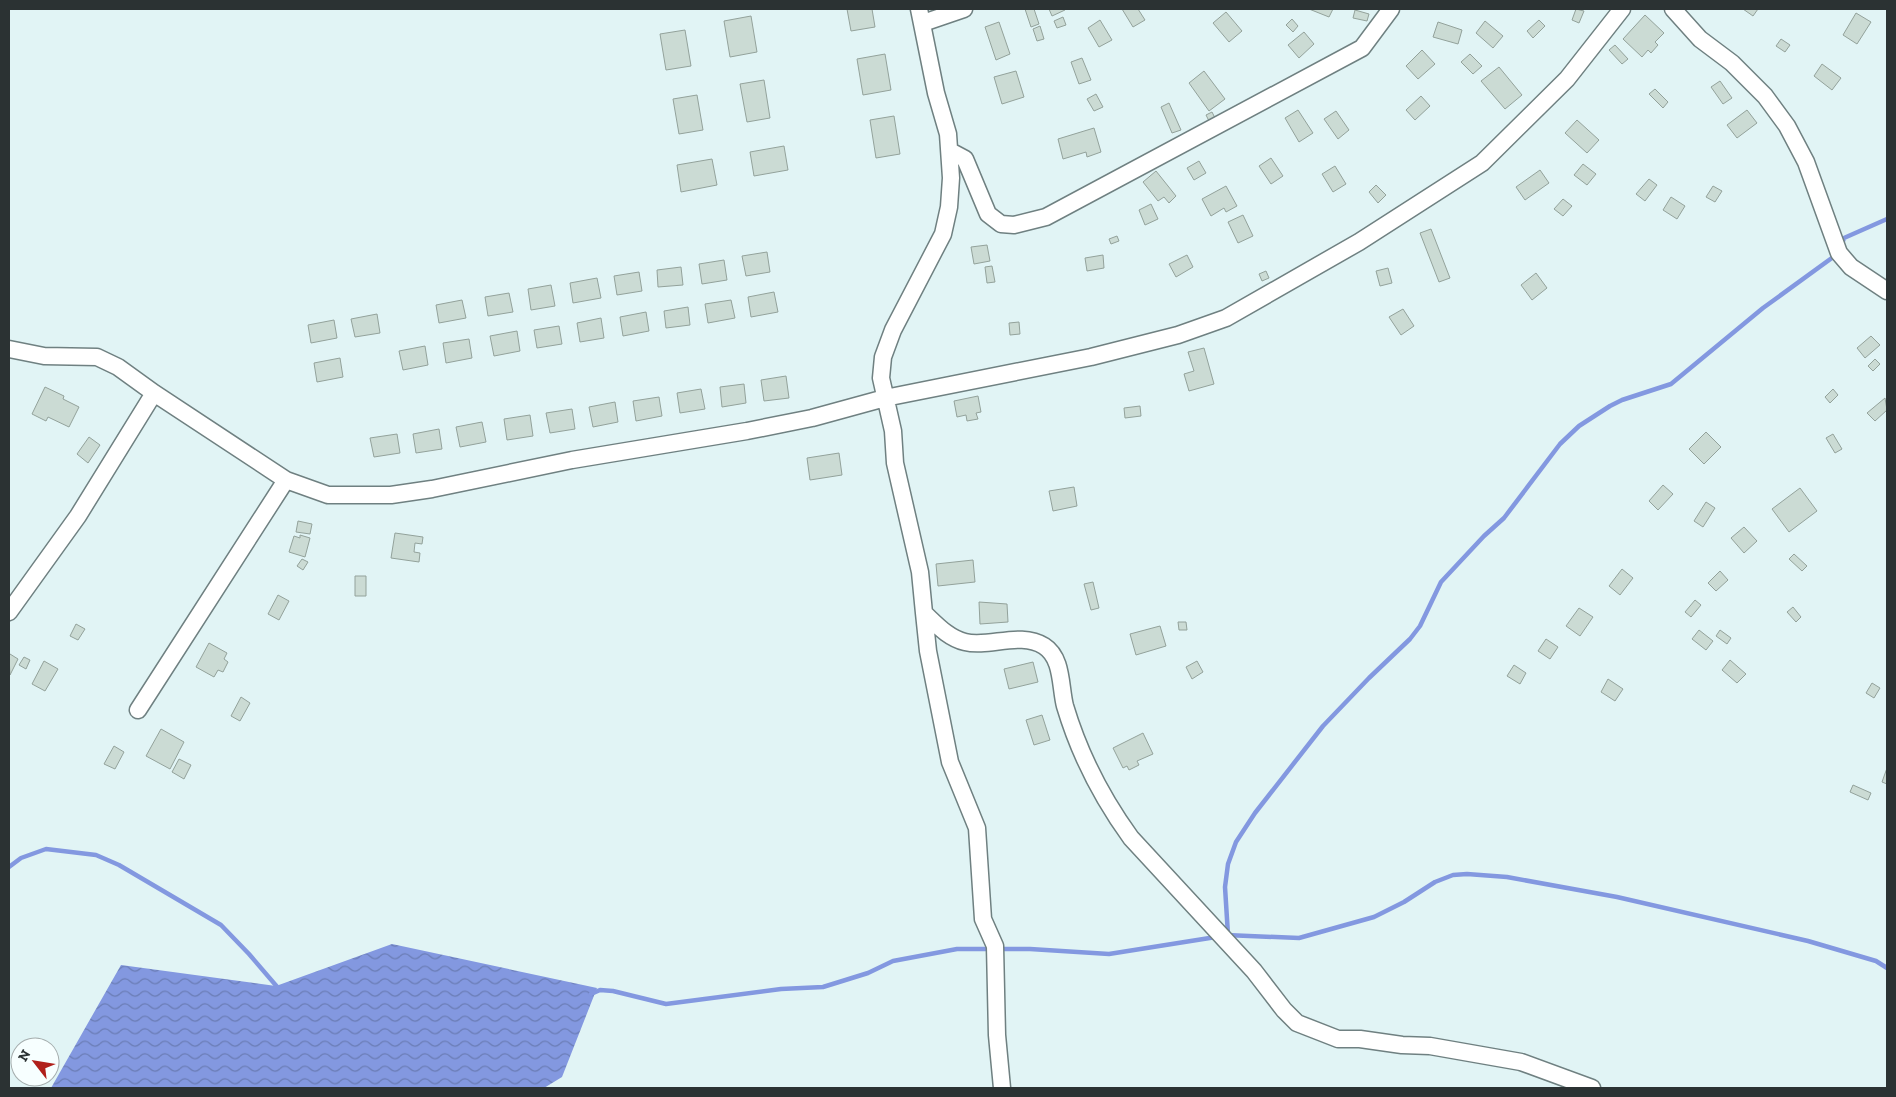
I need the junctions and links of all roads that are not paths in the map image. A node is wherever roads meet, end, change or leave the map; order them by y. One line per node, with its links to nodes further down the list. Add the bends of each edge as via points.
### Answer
1 (964, 9): 5 (street)
2 (1391, 9): 6 (street, via 1362,48 1046,217 1014,225 1001,224 988,214 965,159)
3 (1622, 9): 10 (street, via 1566,79 1482,164 1359,242 1226,318 1178,335 1091,357)
4 (1673, 9): 7 (street, via 1700,39 1765,96 1787,126 1806,162 1839,253 1851,268)
5 (921, 16): 6 (street)
6 (950, 151): 10 (street, via 950,206 943,234 893,330 883,357 880,378)
7 (1887, 291)
8 (9, 349): 9 (street, via 44,356 97,357 118,367)
9 (154, 393): 11 (street); 12 (street, via 78,516)
10 (886, 398): 11 (street, via 747,431 391,495 328,494); 13 (street, via 895,463 920,572)
11 (286, 480): 14 (street)
12 (9, 612)
13 (924, 614): 15 (street, via 950,762 977,828 983,919 995,946); 16 (street, via 953,637 966,642 1029,640 1044,646 1055,657 1066,706 1091,774 1115,816 1131,838 1254,971 1297,1023 1338,1040 1430,1046 1520,1062)
14 (138, 710)
15 (1002, 1088)
16 (1592, 1088)

